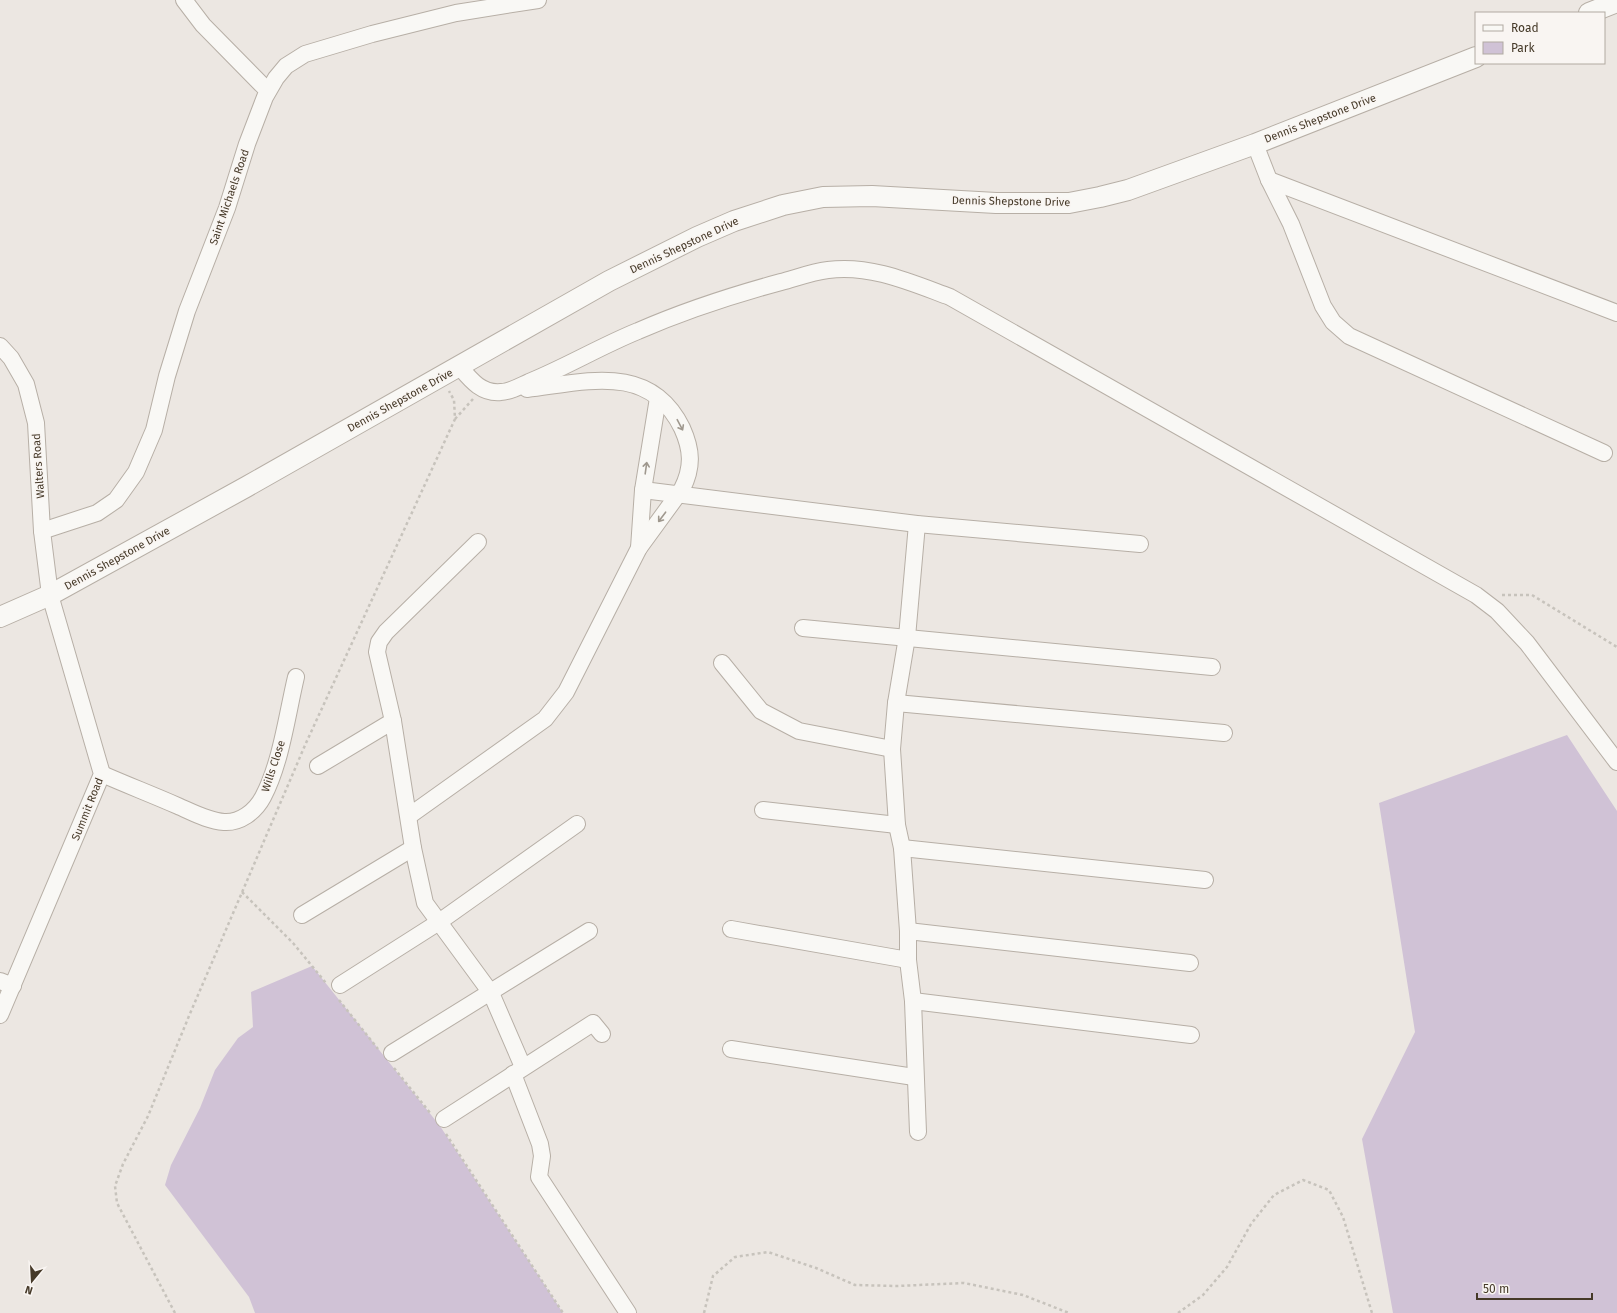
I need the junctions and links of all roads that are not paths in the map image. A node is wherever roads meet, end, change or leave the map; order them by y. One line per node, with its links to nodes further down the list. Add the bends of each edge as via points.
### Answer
1 (184, 0): 6 (street, via 203,25)
2 (538, 0): 6 (street, Saint Michaels Road, via 456,13 305,54 286,66)
3 (1617, 2): 4 (street)
4 (1592, 12)
5 (1475, 57): 7 (street, Dennis Shepstone Drive)
6 (268, 92): 18 (street, Saint Michaels Road, via 187,311 154,430 136,472 116,500 97,513)
7 (1255, 144): 8 (street); 11 (street, Dennis Shepstone Drive, via 1128,190 1069,203 996,203 872,196 823,197 783,205 734,221 697,237 609,281)
8 (1269, 180): 9 (street); 14 (street, via 1291,224 1323,306 1341,330 1349,336)
9 (1617, 313)
10 (0, 346): 18 (street, Walters Road, via 11,358 26,384 36,423)
11 (459, 366): 12 (street, via 473,382 487,391); 22 (street, Dennis Shepstone Drive)
12 (508, 391): 13 (street, via 618,380 646,389); 33 (street, via 638,330 735,295 827,270 848,268 908,281 950,297 1476,595 1497,611 1527,643)
13 (658, 398): 15 (street, one-way to 13); 16 (street, one-way to 16, via 678,420 692,458 686,481)
14 (1604, 453)
15 (643, 490): 16 (street); 21 (street)
16 (678, 495): 17 (street); 21 (street, one-way to 21)
17 (917, 524): 20 (street); 25 (street)
18 (42, 531): 22 (street, Walters Road)
19 (478, 542): 30 (street, via 386,632 379,642 377,652)
20 (1140, 544)
21 (639, 548): 37 (street, via 566,692 545,719)
22 (50, 595): 23 (street, Dennis Shepstone Drive); 35 (street, Summit Road)
23 (0, 617)
24 (803, 628): 25 (street)
25 (907, 637): 27 (street); 29 (street)
26 (722, 663): 32 (street, via 762,711 799,731)
27 (1212, 667)
28 (296, 677): 35 (street, Wills Close, via 276,763 263,798 252,812 236,821 223,822 204,817)
29 (896, 703): 31 (street); 32 (street)
30 (392, 721): 34 (street); 37 (street)
31 (1224, 732)
32 (892, 749): 39 (street)
33 (1617, 762)
34 (318, 766)
35 (102, 774): 50 (street, Summit Road)
36 (763, 810): 39 (street)
37 (409, 816): 40 (street)
38 (578, 824): 44 (street)
39 (897, 825): 41 (street)
40 (414, 848): 43 (street); 44 (street, via 425,903)
41 (902, 848): 42 (street); 47 (street)
42 (1205, 880)
43 (302, 915)
44 (439, 922): 51 (street); 52 (street)
45 (731, 929): 48 (street)
46 (589, 931): 52 (street)
47 (908, 931): 48 (street); 49 (street)
48 (908, 960): 53 (street)
49 (1190, 963)
50 (7, 984): 54 (street, Summit Road)
51 (336, 991)
52 (491, 993): 58 (street); 59 (street)
53 (913, 1001): 56 (street); 60 (street)
54 (0, 1015)
55 (602, 1034): 59 (street, via 593,1023)
56 (1191, 1035)
57 (731, 1049): 60 (street)
58 (389, 1057)
59 (518, 1070): 61 (street); 63 (street, via 540,1144 542,1156 539,1177)
60 (914, 1077): 62 (street)
61 (441, 1124)
62 (918, 1132)
63 (628, 1313)

